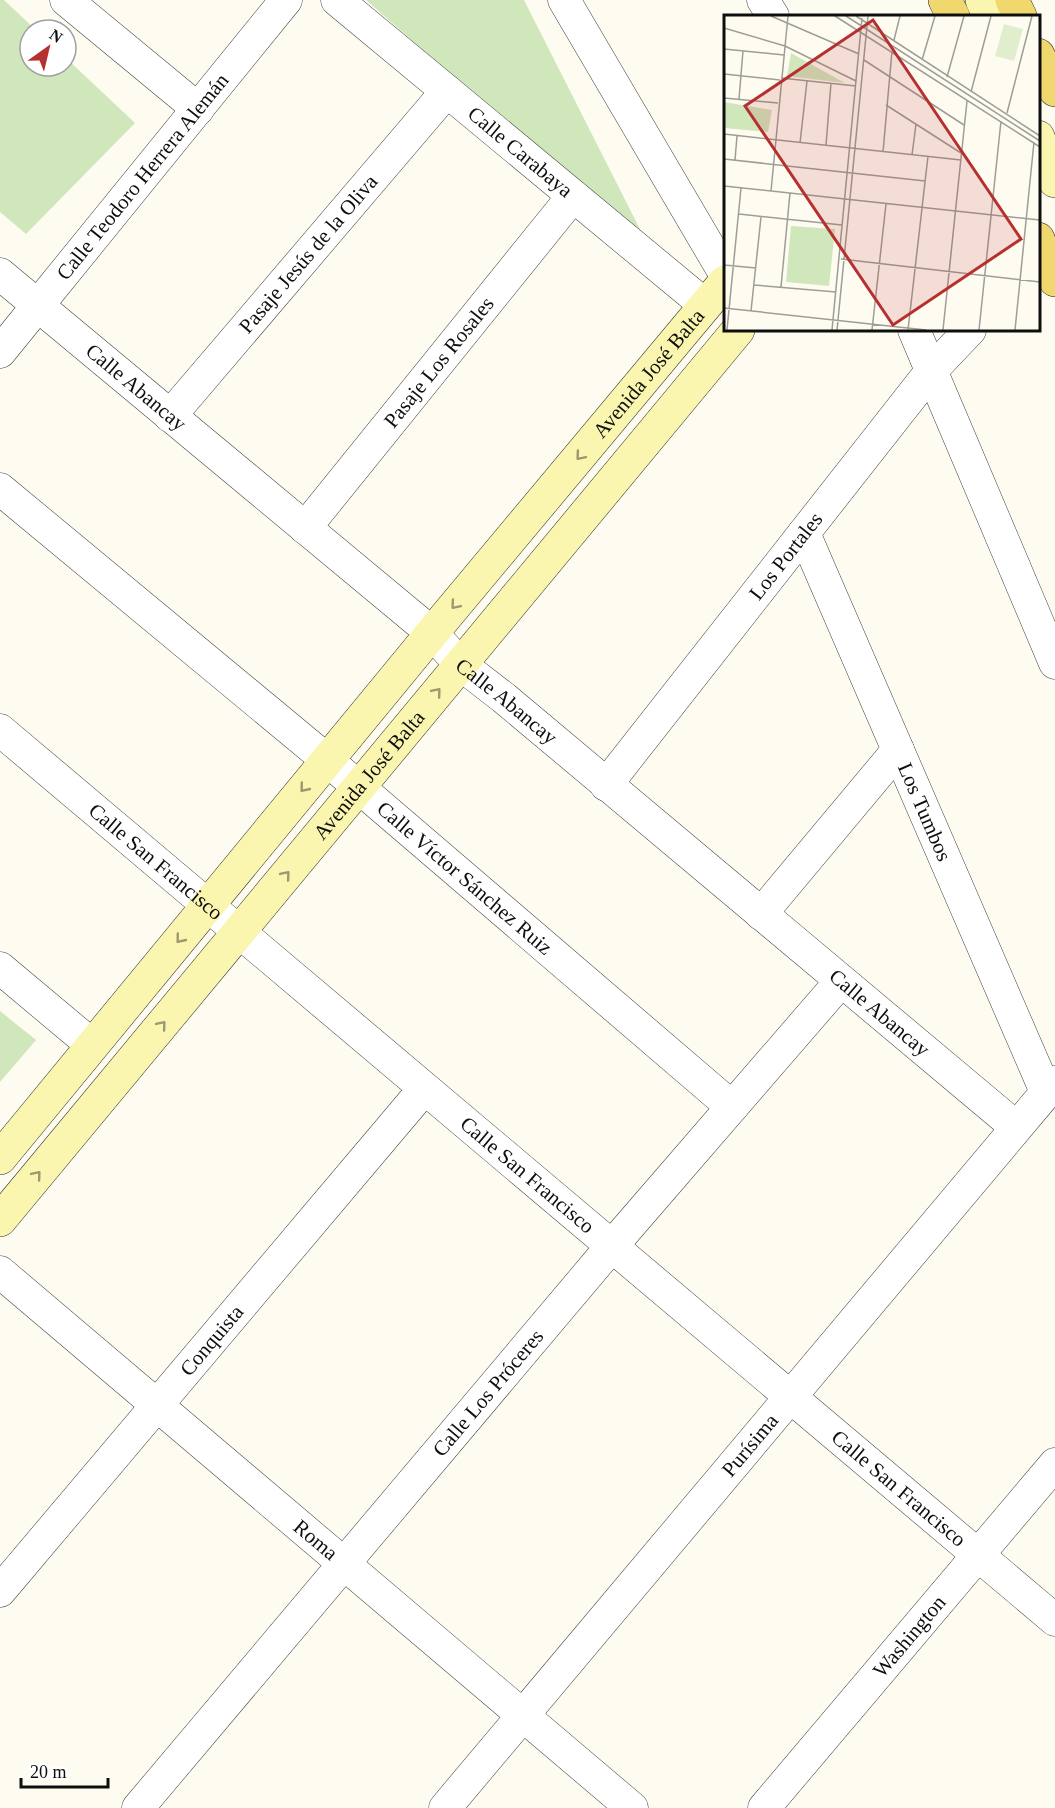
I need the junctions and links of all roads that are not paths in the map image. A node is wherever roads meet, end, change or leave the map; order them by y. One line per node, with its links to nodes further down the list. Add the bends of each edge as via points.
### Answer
1 (66, 0): 15 (street)
2 (286, 0): 15 (street, Calle Teodoro Herrera Alemán)
3 (337, 0): 14 (street, Calle Carabaya)
4 (564, 0): 19 (street)
5 (763, 0): 8 (street)
6 (982, 0): 9 (street)
7 (1011, 0): 10 (street); 11 (main road)
8 (772, 15)
9 (989, 15)
10 (999, 15)
11 (1019, 15)
12 (1040, 59): 13 (main road)
13 (1055, 90)
14 (447, 91): 18 (street, Calle Carabaya); 28 (street, Pasaje Jesús de la Oliva)
15 (198, 109): 22 (street, Calle Teodoro Herrera Alemán)
16 (1040, 142): 17 (street)
17 (1055, 181)
18 (573, 196): 21 (street, Calle Carabaya); 30 (street, Pasaje Los Rosales)
19 (724, 272)
20 (0, 274): 22 (street, Calle Abancay)
21 (715, 293): 32 (street, Avenida José Balta, one-way to 32)
22 (37, 306): 26 (street, Calle Teodoro Herrera Alemán); 28 (street, Calle Abancay)
23 (736, 332): 34 (street, Avenida José Balta)
24 (915, 332): 27 (street)
25 (968, 332): 27 (street, Los Portales)
26 (0, 352)
27 (932, 370): 31 (street, Los Portales); 33 (street)
28 (170, 416): 30 (street, Calle Abancay)
29 (0, 489): 37 (street, Calle Víctor Sánchez Ruiz)
30 (305, 528): 32 (street, Calle Abancay)
31 (804, 533): 36 (street, Los Tumbos); 38 (street, Los Portales)
32 (432, 633): 34 (street, Calle Abancay); 37 (street, Avenida José Balta)
33 (1055, 663)
34 (460, 664): 38 (street, Calle Abancay); 39 (street, Avenida José Balta, one-way to 34)
35 (0, 730): 40 (street, Calle San Francisco)
36 (898, 750): 41 (street); 46 (street, Los Tumbos)
37 (327, 760): 39 (street, Calle Víctor Sánchez Ruiz); 40 (street, Avenida José Balta, one-way to 40)
38 (606, 785): 41 (street, Calle Abancay)
39 (358, 787): 42 (street, Avenida José Balta, one-way to 39); 48 (street, Calle Víctor Sánchez Ruiz)
40 (208, 904): 42 (street, Calle San Francisco); 45 (street, Avenida José Balta, one-way to 45)
41 (760, 914): 44 (street, Calle Abancay)
42 (238, 932): 47 (street, Calle San Francisco); 51 (street, Avenida José Balta, one-way to 42)
43 (0, 968): 45 (street)
44 (841, 981): 48 (street, Calle Los Próceres); 49 (street, Calle Abancay)
45 (92, 1045): 50 (street, Avenida José Balta)
46 (1051, 1087): 49 (street, Purísima)
47 (424, 1089): 52 (street, Calle San Francisco); 55 (street, Conquista)
48 (732, 1107): 52 (street, Calle Los Próceres)
49 (1016, 1127): 54 (street, Purísima)
50 (0, 1158)
51 (0, 1220)
52 (611, 1247): 54 (street, Calle San Francisco); 58 (street, Calle Los Próceres)
53 (0, 1272): 55 (street, Roma)
54 (790, 1397): 57 (street, Calle San Francisco); 61 (street, Purísima)
55 (157, 1405): 58 (street, Roma); 59 (street, Conquista)
56 (1055, 1464): 57 (street, Washington)
57 (978, 1556): 60 (street, Calle San Francisco); 65 (street, Washington)
58 (344, 1564): 61 (street, Roma); 62 (street, Calle Los Próceres)
59 (0, 1591)
60 (1055, 1620)
61 (522, 1715): 63 (street, Purísima); 64 (street, Roma)
62 (138, 1808)
63 (445, 1808)
64 (632, 1808)
65 (764, 1808)

